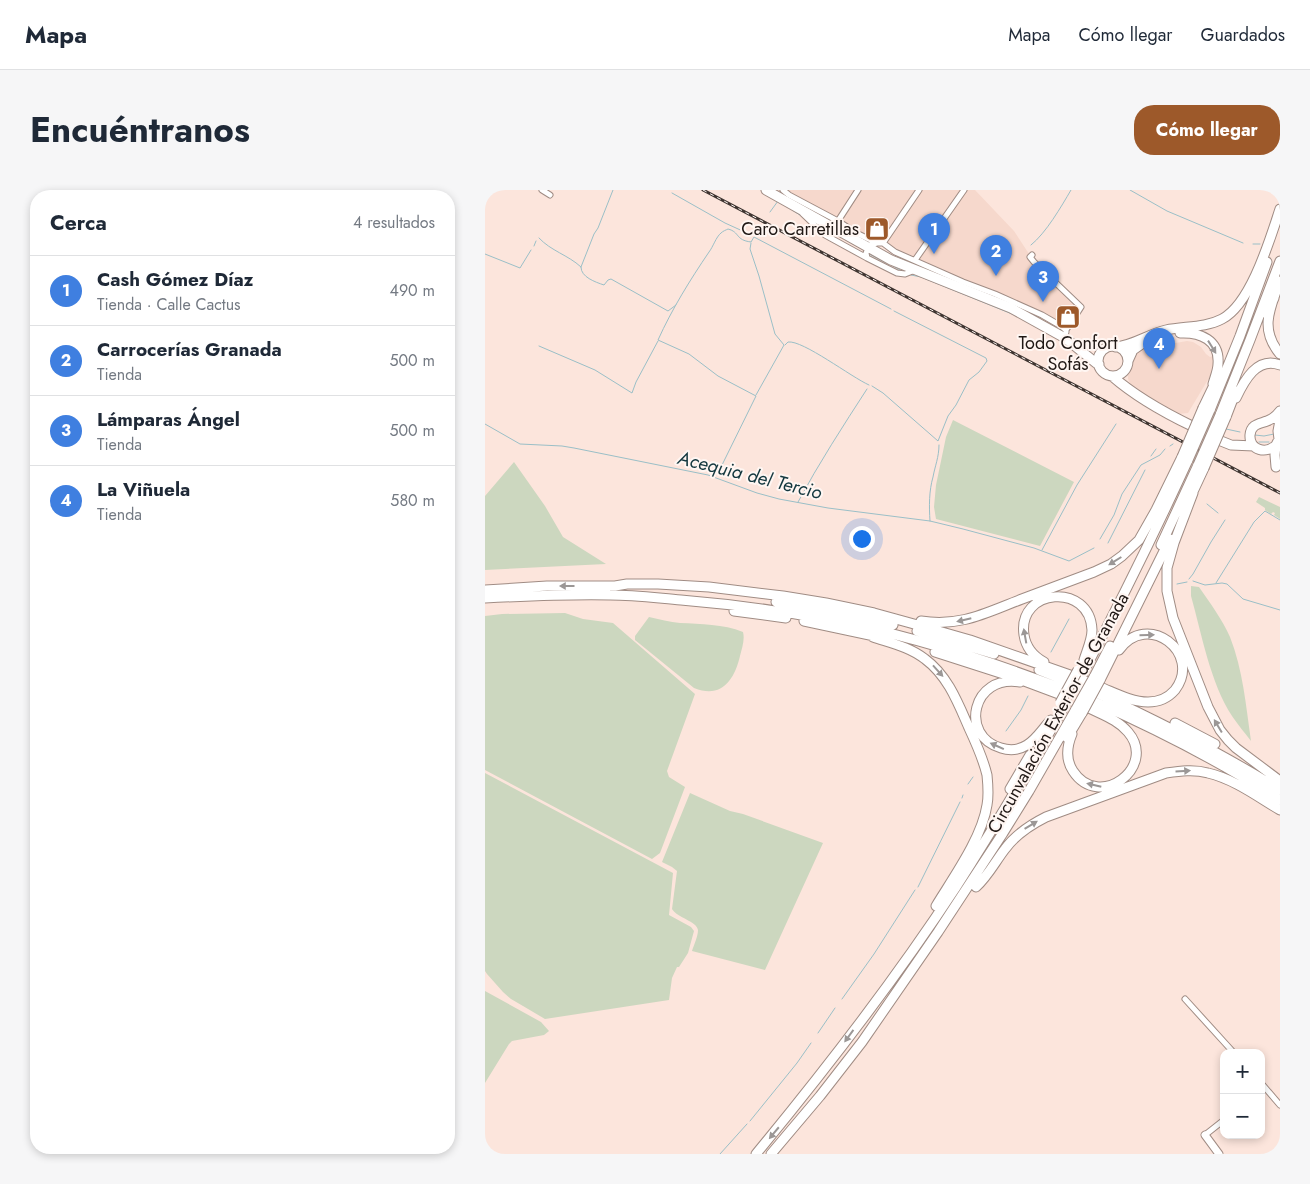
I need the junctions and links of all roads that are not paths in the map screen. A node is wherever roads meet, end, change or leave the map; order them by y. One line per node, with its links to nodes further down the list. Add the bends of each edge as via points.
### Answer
1 (542, 190): 7 (street)
2 (766, 190): 8 (highway)
3 (783, 190): 8 (street)
4 (858, 190): 10 (street)
5 (919, 190): 12 (street)
6 (964, 190): 16 (street)
7 (550, 195)
8 (789, 200): 10 (street); 13 (highway)
9 (1280, 209): 18 (highway)
10 (838, 220): 12 (street, via 856,233)
11 (1280, 227): 34 (highway, Circunvalación Exterior de Granada, via 1243,329)
12 (880, 243): 13 (street, via 870,245); 15 (street, via 889,248)
13 (868, 253): 15 (highway)
14 (1032, 255): 21 (street, via 1034,262 1081,307)
15 (890, 259): 16 (street); 21 (highway)
16 (915, 260): 21 (street, via 1042,315 1061,326)
17 (1280, 260): 36 (highway, Circunvalación Exterior de Granada)
18 (1255, 278): 22 (highway, via 1241,302 1222,319 1159,332 1123,347); 31 (highway)
19 (1280, 281): 20 (highway)
20 (1274, 298): 25 (highway, via 1268,322 1269,335); 33 (highway)
21 (1066, 334): 23 (highway)
22 (1115, 347): 24 (highway); 26 (highway, via 1126,353)
23 (1081, 349): 24 (highway); 27 (highway)
24 (1102, 352): 27 (highway)
25 (1280, 354)
26 (1128, 361): 29 (highway); 31 (highway, one-way to 31, via 1137,346 1152,339 1176,333 1196,333 1213,344 1216,350 1218,362)
27 (1099, 364): 30 (highway, via 1103,372)
28 (1280, 365): 33 (highway, via 1264,364 1254,370)
29 (1125, 371): 30 (highway); 32 (highway)
30 (1112, 376): 32 (highway)
31 (1213, 384): 34 (highway)
32 (1134, 393): 39 (highway)
33 (1231, 405): 36 (highway)
34 (1207, 409): 46 (highway, Circunvalación Exterior de Granada, bridge)
35 (1280, 411): 38 (highway)
36 (1223, 416): 47 (highway, Circunvalación Exterior de Granada, bridge)
37 (1280, 420): 40 (highway)
38 (1266, 422): 40 (highway); 41 (highway, via 1257,424)
39 (1192, 426)
40 (1278, 431): 44 (highway)
41 (1250, 433): 43 (highway); 45 (highway)
42 (1221, 441): 43 (highway)
43 (1231, 444): 45 (highway)
44 (1276, 445): 45 (highway, via 1269,450); 48 (highway)
45 (1258, 448): 48 (highway)
46 (1185, 458): 49 (highway); 60 (highway, Circunvalación Exterior de Granada, via 1160,523)
47 (1201, 466): 50 (highway); 60 (highway, Circunvalación Exterior de Granada, via 1139,590)
48 (1278, 469)
49 (1172, 479): 54 (highway, one-way to 54, via 1139,540 1111,564 1094,572 952,623); 56 (highway)
50 (1193, 494): 57 (highway); 65 (highway, one-way to 50, via 1240,752 1220,730 1173,618 1167,591 1167,568)
51 (615, 586): 52 (highway, one-way to 52); 54 (highway, via 709,587); 60 (highway, via 785,603 902,627 997,655)
52 (485, 590)
53 (485, 599): 55 (highway, via 607,597 678,603 796,620); 60 (highway, via 609,595 764,609 901,636)
54 (874, 613): 58 (highway, via 970,640)
55 (865, 634): 59 (highway, via 925,648); 69 (highway, one-way to 69, via 904,647 934,666 954,694 980,752 987,775 987,806 979,832)
56 (1084, 660): 58 (highway, one-way to 56, via 1030,652 1024,638 1028,612 1043,599 1067,597 1085,610 1092,629); 60 (highway)
57 (1109, 662): 60 (highway); 61 (highway, one-way to 61, via 1128,640 1149,634 1170,642 1181,661 1180,681 1164,698 1141,702)
58 (1057, 670): 60 (highway)
59 (1037, 685): 60 (highway); 63 (highway, one-way to 59, via 1033,741 1014,750 993,745 979,729 976,716 979,702 992,686 1006,681)
60 (1080, 691): 61 (highway); 62 (highway); 63 (highway); 64 (highway); 66 (highway, via 1152,718); 67 (highway, via 1231,770); 71 (highway, Circunvalación Exterior de Granada, via 986,840); 73 (highway, Circunvalación Exterior de Granada, via 1029,790 977,874)
61 (1117, 694): 65 (highway)
62 (1100, 713): 64 (highway, one-way to 64, via 1124,727 1135,746 1133,767 1115,784 1107,787 1091,785 1083,782 1072,770 1068,748); 68 (highway, via 1219,770)
63 (1051, 720): 69 (highway)
64 (1075, 724): 70 (highway)
65 (1280, 782)
66 (1280, 790)
67 (1280, 800)
68 (1280, 809): 70 (highway, one-way to 68, via 1013,839 1033,823 1166,773 1208,772)
69 (963, 863): 71 (highway)
70 (976, 887): 73 (highway, via 901,996)
71 (878, 997): 79 (highway, Circunvalación Exterior de Granada, one-way to 79, via 792,1112)
72 (1185, 999): 74 (street)
73 (861, 1042): 80 (highway, Circunvalación Exterior de Granada)
74 (1230, 1049)
75 (1265, 1090): 76 (street)
76 (1280, 1105)
77 (1220, 1123): 78 (street)
78 (1205, 1135): 81 (street)
79 (756, 1154)
80 (771, 1154)
81 (1219, 1154)

